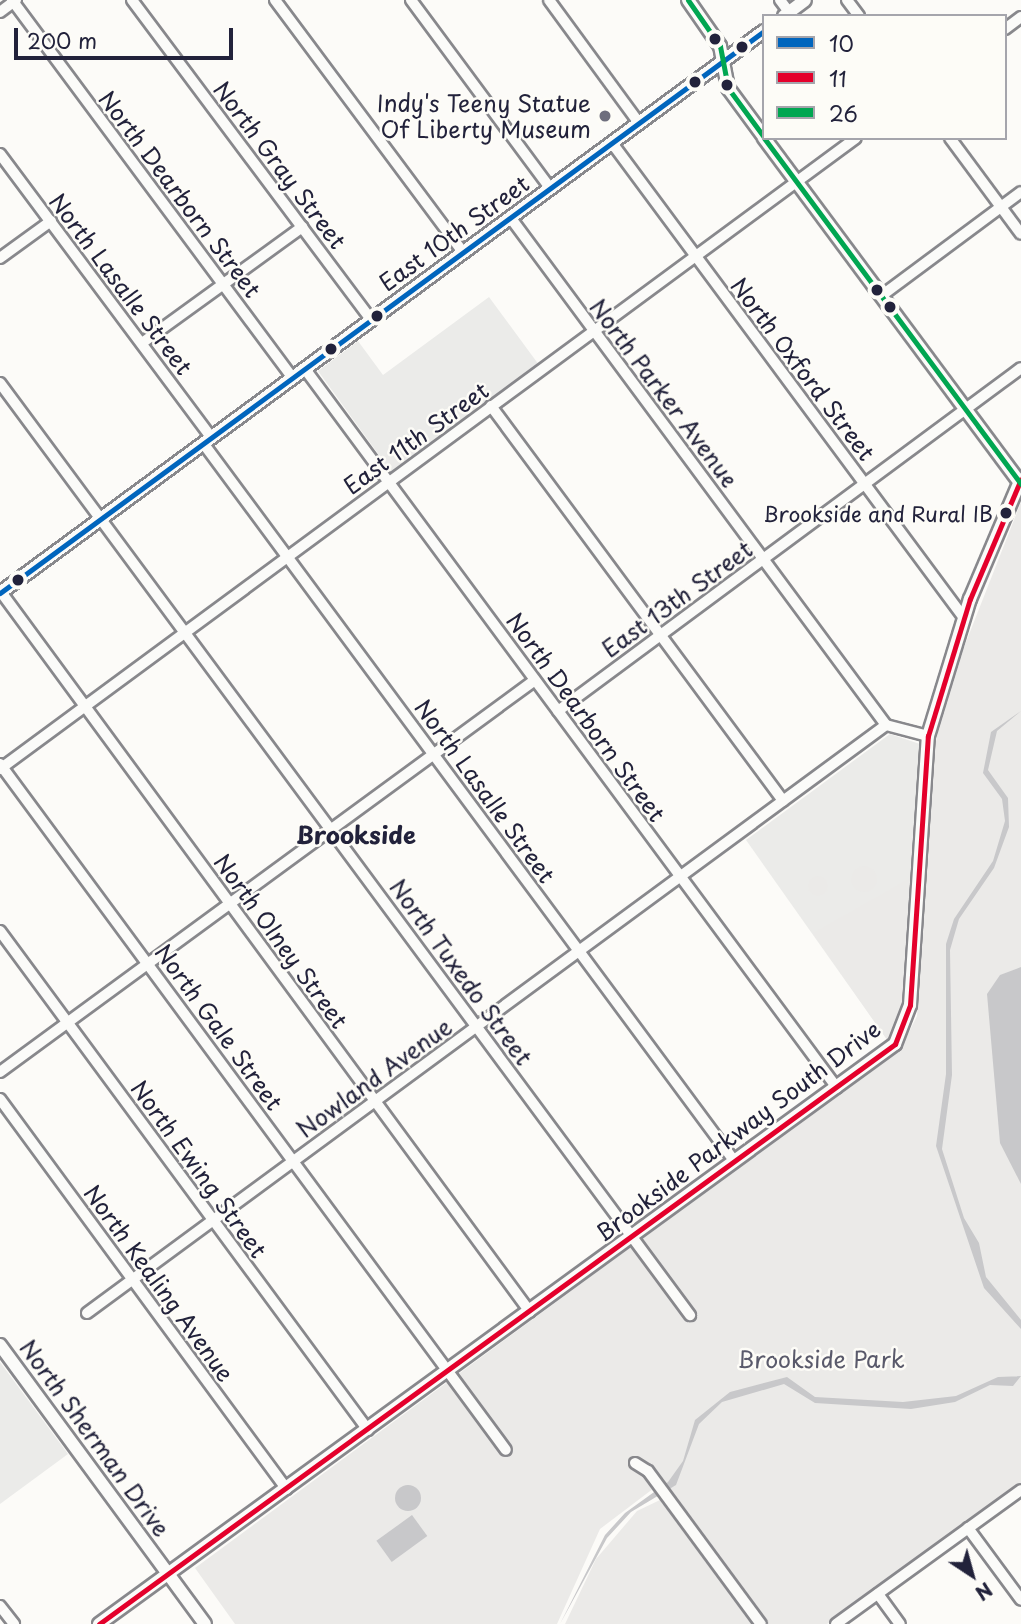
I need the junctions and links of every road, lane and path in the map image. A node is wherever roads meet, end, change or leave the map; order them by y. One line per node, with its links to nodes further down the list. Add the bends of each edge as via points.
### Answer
1 (132, 0): 26 (street, North Gray Street)
2 (275, 0): 28 (street)
3 (411, 0): 21 (street)
4 (549, 0): 13 (street)
5 (688, 0): 12 (main road, via 717,41)
6 (780, 0): 10 (street)
7 (805, 0): 10 (main road)
8 (13, 1): 9 (street); 31 (street, North Dearborn Street)
9 (0, 12)
10 (786, 14)
11 (762, 32): 12 (main road, East 10th Street)
12 (723, 61): 13 (main road, East 10th Street); 14 (main road, via 731,92)
13 (639, 123): 18 (main road, East 10th Street)
14 (762, 135)
15 (766, 140): 20 (main road)
16 (853, 140): 20 (street, East 11th Street)
17 (951, 140): 23 (street)
18 (612, 143): 21 (main road, East 10th Street); 29 (street, North Oxford Street)
19 (0, 154): 25 (street, North Lasalle Street)
20 (797, 182): 29 (street, East 11th Street); 32 (main road)
21 (550, 188): 24 (main road, East 10th Street)
22 (1021, 192): 23 (street)
23 (1001, 207): 27 (street); 32 (street)
24 (510, 217): 28 (main road, East 10th Street); 34 (street, North Parker Avenue)
25 (51, 221): 30 (street); 35 (street, North Lasalle Street)
26 (302, 228): 31 (street); 33 (street, North Gray Street)
27 (1021, 234)
28 (463, 252): 33 (main road, East 10th Street)
29 (696, 256): 34 (street, East 11th Street); 45 (street, North Oxford Street)
30 (0, 258)
31 (224, 284): 35 (street); 38 (street, North Dearborn Street)
32 (881, 296): 41 (main road)
33 (371, 320): 36 (main road, East 10th Street)
34 (594, 331): 40 (street, East 11th Street); 48 (street, North Parker Avenue)
35 (142, 344): 42 (street, North Lasalle Street)
36 (305, 369): 38 (main road, East 10th Street); 44 (street, North Dearborn Street)
37 (1021, 369): 41 (street, East 13th Street)
38 (293, 378): 42 (main road, East 10th Street)
39 (0, 383): 46 (street, North Tuxedo Street)
40 (491, 406): 44 (street, East 11th Street); 52 (street)
41 (965, 410): 43 (main road); 45 (street, East 13th Street)
42 (207, 440): 46 (main road, East 10th Street); 47 (street, North Lasalle Street)
43 (1021, 481): 50 (main road, Brookside Parkway South Drive)
44 (389, 482): 47 (street, East 11th Street); 53 (street, North Dearborn Street)
45 (865, 484): 48 (street, East 13th Street); 50 (street, North Oxford Street)
46 (101, 519): 49 (main road, East 10th Street); 51 (street, North Tuxedo Street)
47 (288, 557): 51 (street, East 11th Street); 58 (street, North Lasalle Street)
48 (763, 559): 52 (street, East 13th Street); 56 (street, North Parker Avenue)
49 (1, 593): 54 (street, North Olney Street)
50 (964, 618): 57 (main road, Brookside Parkway South Drive)
51 (186, 632): 54 (street, East 11th Street); 61 (street, North Tuxedo Street)
52 (661, 635): 55 (street, East 13th Street); 60 (street)
53 (535, 680): 55 (street, North Dearborn Street); 58 (street)
54 (85, 706): 59 (street, East 11th Street); 63 (street, North Olney Street)
55 (558, 711): 62 (street, North Dearborn Street)
56 (886, 725): 57 (street); 60 (street, Nowland Avenue)
57 (928, 736): 70 (main road, Brookside Parkway South Drive, via 908,1015 892,1046)
58 (434, 755): 61 (street); 65 (street, North Lasalle Street)
59 (1, 766): 66 (street, North Gale Street)
60 (783, 801): 62 (street, Nowland Avenue)
61 (331, 829): 63 (street); 68 (street, North Tuxedo Street)
62 (680, 877): 65 (street, Nowland Avenue); 70 (street, North Dearborn Street)
63 (230, 904): 66 (street); 72 (street, North Olney Street)
64 (0, 931): 67 (street, North Ewing Street)
65 (579, 951): 68 (street, Nowland Avenue); 74 (street, North Lasalle Street)
66 (148, 964): 67 (street); 73 (street, North Gale Street)
67 (67, 1023): 69 (street); 75 (street, North Ewing Street)
68 (477, 1026): 72 (street, Nowland Avenue); 76 (street, North Tuxedo Street)
69 (0, 1072)
70 (837, 1088): 74 (main road, Brookside Parkway South Drive)
71 (0, 1099): 77 (street, North Kealing Avenue)
72 (374, 1101): 73 (street, Nowland Avenue); 78 (street, North Olney Street)
73 (293, 1161): 75 (street, Nowland Avenue); 82 (street, North Gale Street)
74 (735, 1162): 76 (main road, Brookside Parkway South Drive)
75 (212, 1220): 77 (street, Nowland Avenue); 83 (street, North Ewing Street)
76 (632, 1237): 78 (main road, Brookside Parkway South Drive); 80 (street, North Tuxedo Street)
77 (133, 1279): 79 (street, Nowland Avenue); 86 (street, North Kealing Avenue)
78 (530, 1312): 82 (main road, Brookside Parkway South Drive)
79 (87, 1313)
80 (690, 1315)
81 (1, 1347): 89 (main road, North Sherman Drive)
82 (448, 1372): 83 (main road, Brookside Parkway South Drive); 84 (street, North Gale Street)
83 (368, 1430): 86 (main road, Brookside Parkway South Drive)
84 (506, 1450)
85 (635, 1464): 96 (street, via 658,1484)
86 (287, 1489): 89 (main road, Brookside Parkway South Drive)
87 (1021, 1490): 88 (street)
88 (968, 1528): 90 (street); 91 (street)
89 (169, 1574): 94 (main road, Brookside Parkway South Drive); 95 (main road, North Sherman Drive)
90 (878, 1594): 97 (street); 98 (street)
91 (1021, 1600)
92 (0, 1605): 93 (street)
93 (13, 1624)
94 (99, 1624)
95 (205, 1624)
96 (761, 1624)
97 (836, 1624)
98 (900, 1624)

